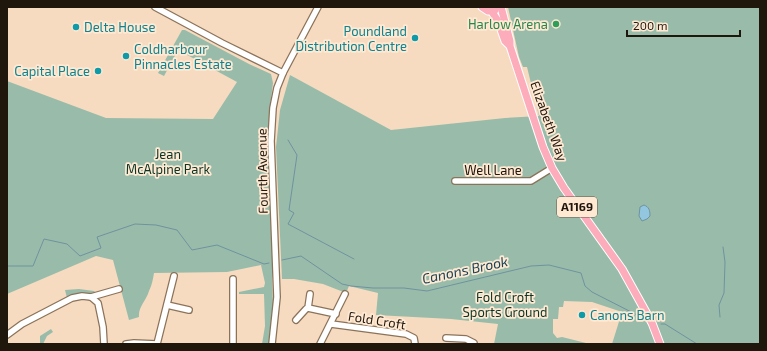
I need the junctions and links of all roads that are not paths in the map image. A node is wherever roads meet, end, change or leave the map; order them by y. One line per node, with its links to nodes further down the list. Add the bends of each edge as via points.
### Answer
1 (155, 7): 8 (street)
2 (318, 7): 8 (street, Fourth Avenue)
3 (482, 7): 6 (main road)
4 (498, 7): 6 (main road)
5 (502, 7): 7 (main road, Elizabeth Way / A1169)
6 (492, 12): 7 (main road, Elizabeth Way / A1169)
7 (510, 46): 9 (main road, Elizabeth Way / A1169)
8 (283, 73): 29 (street, Fourth Avenue, via 273,108 271,141 278,297)
9 (552, 168): 10 (street, Well Lane, via 531,181); 33 (main road, Elizabeth Way / A1169, via 622,269 652,323)
10 (455, 181)
11 (174, 276): 17 (street)
12 (233, 279): 28 (street)
13 (118, 290): 16 (street)
14 (310, 294): 18 (street)
15 (345, 294): 20 (street, Fold Croft)
16 (91, 297): 23 (street, via 72,298 22,324); 25 (street, via 98,303 100,310)
17 (167, 305): 19 (street); 27 (street)
18 (308, 308): 20 (street, Fold Croft); 21 (street)
19 (189, 310)
20 (336, 314): 22 (street, Fold Croft)
21 (296, 320)
22 (331, 324): 30 (street, Fold Croft); 31 (street, Fold Croft, via 406,334 414,338)
23 (7, 335)
24 (446, 338): 32 (street, via 466,340)
25 (104, 344)
26 (126, 344): 27 (street)
27 (157, 344)
28 (233, 344)
29 (272, 344)
30 (320, 344)
31 (415, 344)
32 (474, 344)
33 (660, 344)

